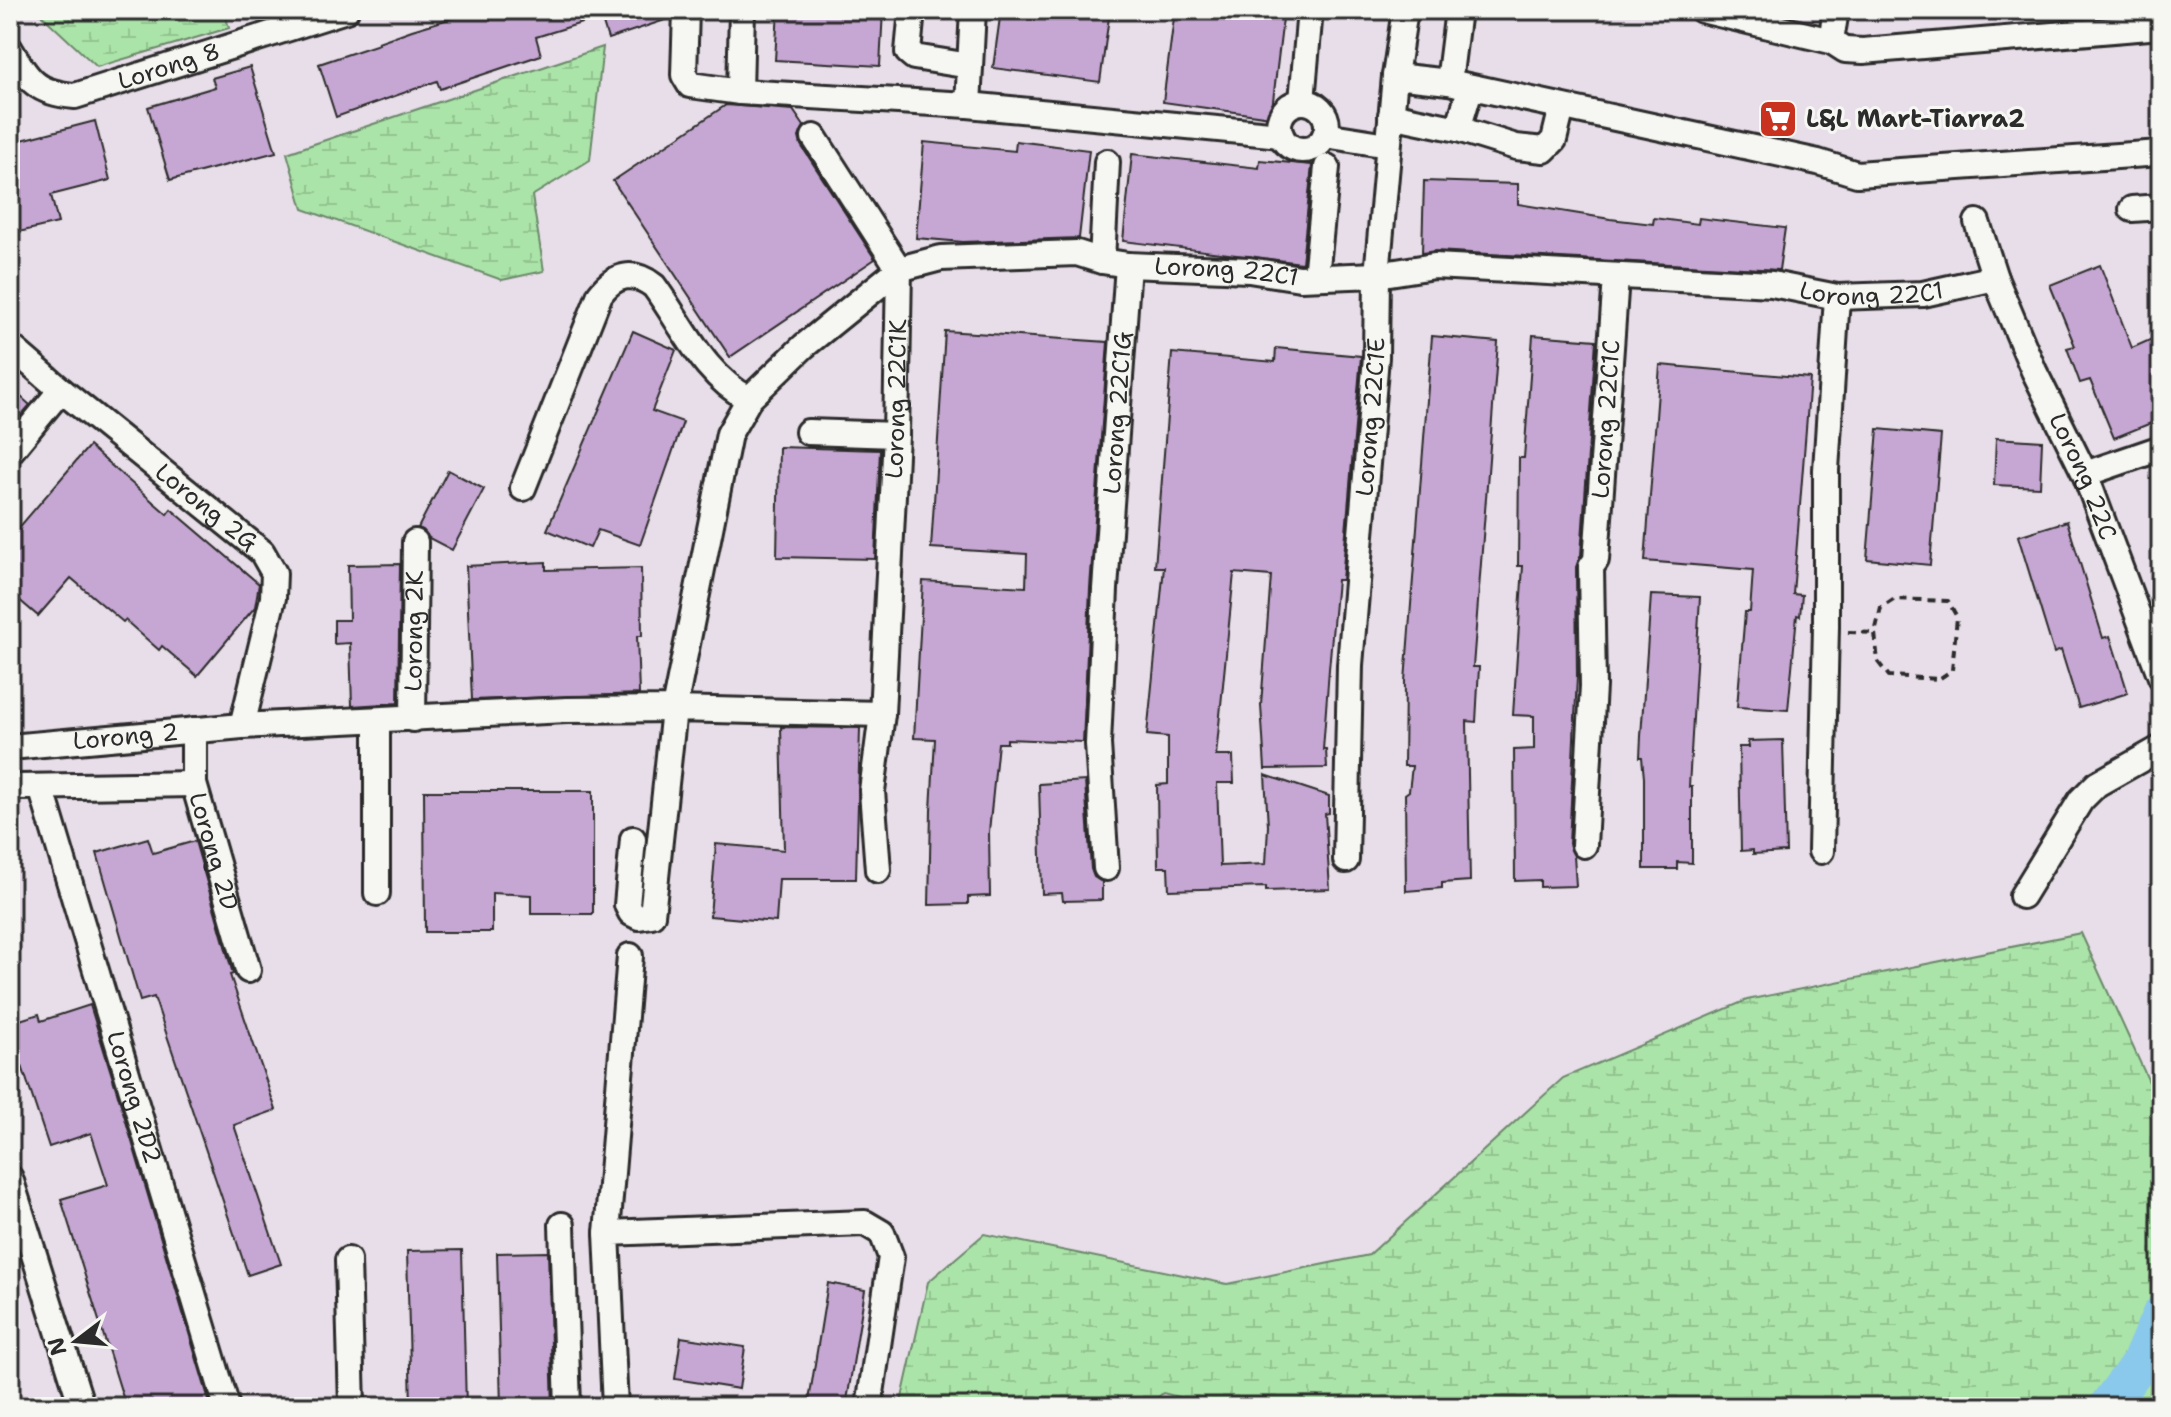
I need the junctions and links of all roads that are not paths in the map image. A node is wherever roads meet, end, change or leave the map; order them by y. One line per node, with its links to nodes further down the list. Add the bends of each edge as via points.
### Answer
1 (346, 10): 13 (street, Lorong 8, via 75,96 51,94 28,79)
2 (686, 10): 17 (street, via 684,75 690,85)
3 (742, 10): 17 (street)
4 (912, 10): 14 (street, via 908,52)
5 (973, 10): 14 (street)
6 (1310, 10): 18 (street)
7 (1405, 10): 15 (street, Lorong 22C1E)
8 (1458, 10): 16 (street)
9 (1702, 10): 12 (street)
10 (1836, 10): 12 (street)
11 (2161, 26): 12 (street, via 1863,51 1845,50)
12 (1831, 41)
13 (10, 49)
14 (970, 66): 19 (street)
15 (1395, 76): 16 (street); 21 (street, Lorong 22C1E)
16 (1459, 86): 20 (street); 22 (street)
17 (740, 92): 19 (street)
18 (1302, 101): 23 (street, via 1280,116); 24 (street, via 1325,116)
19 (968, 105): 23 (street)
20 (1562, 107): 22 (street, via 1554,140 1544,150); 27 (street, via 1857,174)
21 (1391, 115): 22 (street); 26 (street, Lorong 22C1E)
22 (1458, 129)
23 (1281, 135): 24 (street, via 1303,150)
24 (1325, 135): 26 (street)
25 (814, 137): 35 (street)
26 (1388, 145): 36 (street, Lorong 22C1E)
27 (2161, 153)
28 (1107, 162): 33 (street)
29 (1327, 167): 37 (street)
30 (2161, 207): 31 (street)
31 (2132, 209)
32 (1977, 222): 39 (street, Lorong 22C)
33 (1102, 261): 34 (street, Lorong 22C1); 35 (street, Lorong 22C1, via 1077,253 957,257)
34 (1128, 265): 37 (street, Lorong 22C1); 67 (street, Lorong 22C1G, via 1098,744)
35 (899, 269): 43 (street, Lorong 22C1, via 804,346); 45 (street, Lorong 22C1K)
36 (1377, 275): 37 (street, Lorong 22C1); 38 (street, Lorong 22C1, via 1434,266); 66 (street, Lorong 22C1E, via 1376,357 1350,665)
37 (1316, 277)
38 (1616, 277): 40 (street, Lorong 22C1, via 1772,284); 64 (street, Lorong 22C1C, via 1596,560 1591,567 1593,686)
39 (1995, 278): 40 (street, Lorong 22C1, via 1923,294); 48 (street, Lorong 22C)
40 (1837, 297): 65 (street, via 1826,470)
41 (10, 346): 42 (street, Lorong 2G)
42 (61, 390): 47 (street); 56 (street, Lorong 2G, via 262,552 274,573 273,598)
43 (749, 399): 49 (street, via 704,363 654,286 644,278 609,281); 52 (street, Lorong 22C1, via 729,434)
44 (808, 432): 45 (street)
45 (896, 435): 53 (street, Lorong 22C1K)
46 (2161, 448): 48 (street)
47 (10, 452)
48 (2085, 474): 51 (street, Lorong 22C)
49 (523, 488)
50 (415, 542): 54 (street, Lorong 2K)
51 (2161, 677)
52 (674, 709): 53 (street, Lorong 2); 54 (street, Lorong 2); 63 (street, Lorong 22C1, via 652,915 639,917 627,905)
53 (882, 714): 68 (street, Lorong 22C1K, via 872,791)
54 (413, 719): 55 (street, Lorong 2)
55 (377, 721): 56 (street, Lorong 2); 69 (street)
56 (242, 726): 57 (street, Lorong 2)
57 (194, 730): 58 (street, Lorong 2); 60 (street, Lorong 2D)
58 (10, 747)
59 (2161, 748): 70 (street, via 2097,784 2081,800)
60 (194, 784): 61 (street); 72 (street, Lorong 2D)
61 (41, 787): 62 (street); 78 (street, Lorong 2D2)
62 (10, 790)
63 (633, 839)
64 (1584, 845)
65 (1821, 851)
66 (1346, 860)
67 (1106, 868)
68 (878, 870)
69 (377, 893)
70 (2022, 896)
71 (630, 956): 75 (street)
72 (248, 970)
73 (10, 1178): 77 (street)
74 (562, 1225): 80 (street)
75 (607, 1233): 81 (street); 82 (street, via 865,1223 879,1231 891,1257)
76 (348, 1260): 79 (street)
77 (82, 1407)
78 (227, 1407)
79 (352, 1407)
80 (568, 1407)
81 (615, 1407)
82 (869, 1407)

